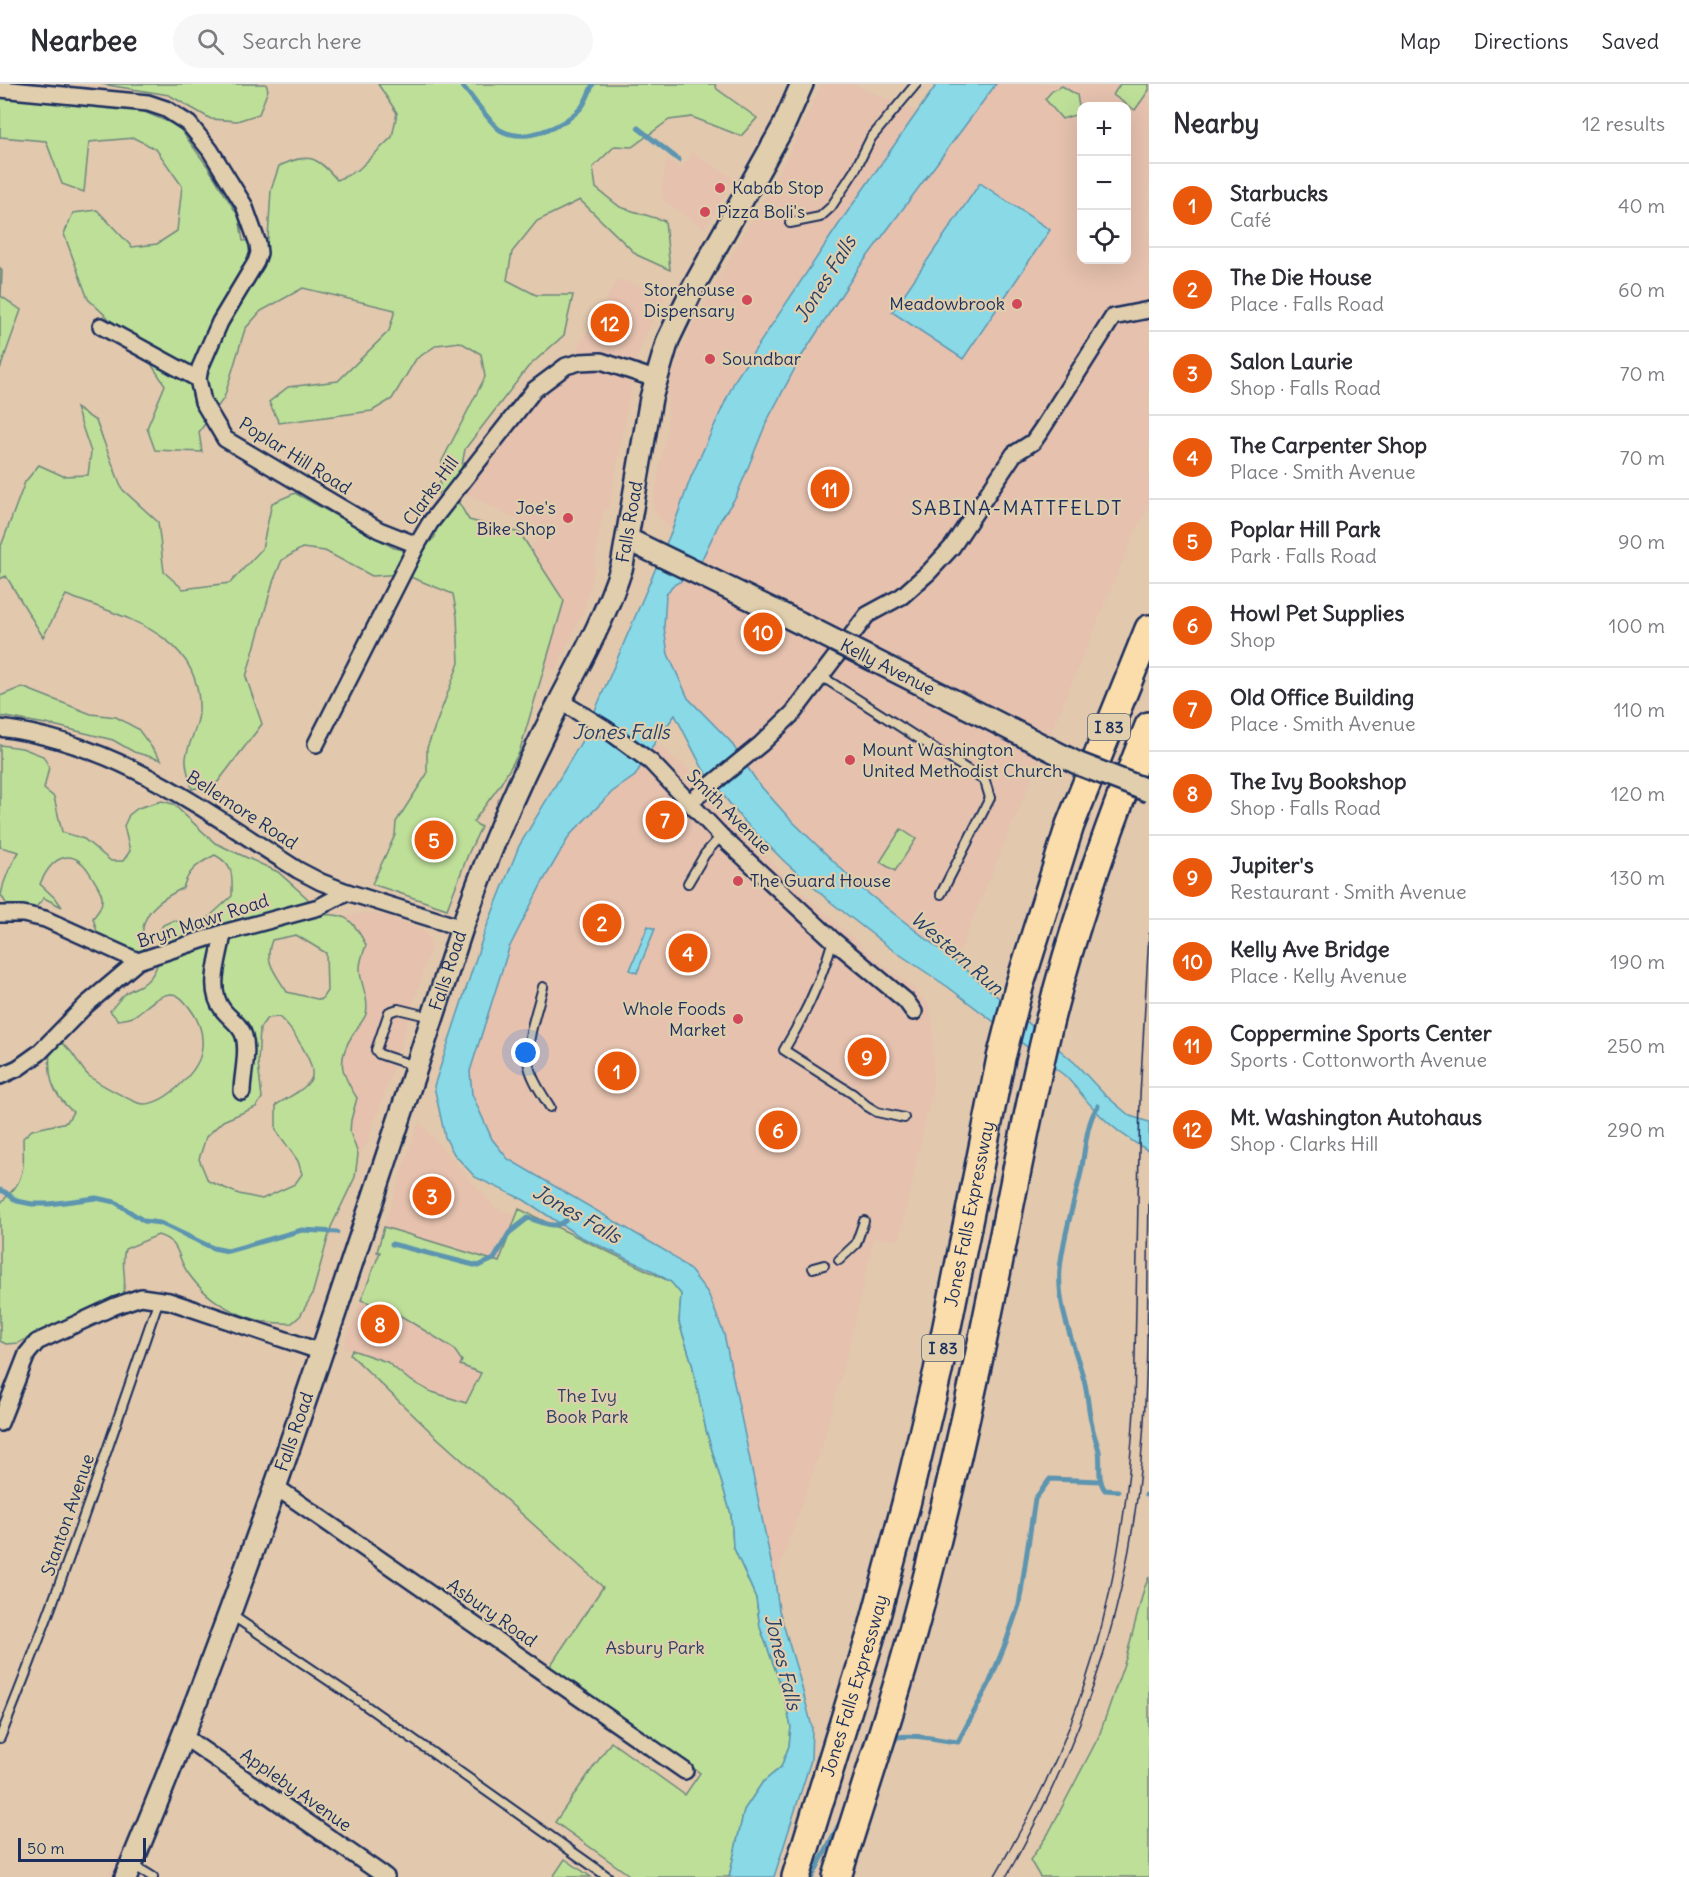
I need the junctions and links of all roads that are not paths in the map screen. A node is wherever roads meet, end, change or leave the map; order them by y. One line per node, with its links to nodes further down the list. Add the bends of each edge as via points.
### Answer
1 (802, 84): 7 (main road, Falls Road, via 783,127 689,296)
2 (916, 84): 4 (lane, via 871,138 831,207 820,217)
3 (0, 88): 8 (street, via 166,108 189,124 210,150 244,205 259,253 220,322)
4 (790, 223)
5 (1149, 310): 12 (street, via 1113,317 1033,442 1014,454 952,547 902,596 867,615)
6 (101, 326): 8 (street)
7 (655, 379): 9 (main road, Falls Road); 10 (street, Clarks Hill, via 601,361 566,366 551,376 534,390 477,461)
8 (198, 380): 10 (street, Poplar Hill Road, via 203,402 225,439 379,530)
9 (627, 539): 13 (main road, Falls Road, via 609,602); 17 (main road, Kelly Avenue, bridge, via 1071,760)
10 (417, 545): 16 (street, Clarks Hill)
11 (1146, 633): 52 (highway, Jones Falls Expressway / I 83, via 1070,825 1019,987 906,1504 871,1635)
12 (821, 676): 18 (street, via 761,744); 22 (lane, via 985,781 990,798)
13 (561, 701): 18 (street, Smith Avenue, via 632,746); 24 (main road, Falls Road, via 523,775)
14 (1149, 726): 53 (highway, Jones Falls Expressway / I 83, via 1106,838 1052,1012 944,1512 909,1645)
15 (0, 728): 21 (street, Bellemore Road, via 63,741 135,769 191,800 298,870)
16 (316, 744)
17 (1149, 791)
18 (690, 802): 19 (street, Smith Avenue)
19 (721, 836): 20 (lane); 26 (street, Smith Avenue)
20 (688, 883)
21 (346, 892): 24 (street, Bellemore Road); 25 (street, Bryn Mawr Road, via 319,907)
22 (941, 894)
23 (0, 914): 27 (street, via 23,914 45,920)
24 (462, 928): 30 (main road, Falls Road)
25 (223, 933): 27 (street, Bryn Mawr Road); 33 (street, via 214,988 216,999 244,1035)
26 (833, 940): 29 (street, Smith Avenue); 35 (lane, via 817,988 784,1050 877,1112)
27 (138, 961): 32 (street, Bryn Mawr Road, via 86,1005 39,1053)
28 (543, 987): 34 (lane, via 528,1062)
29 (914, 1012)
30 (432, 1017): 31 (main road, Falls Road); 31 (lane, via 398,1009 389,1012 376,1050)
31 (416, 1066): 41 (main road, Falls Road)
32 (0, 1076)
33 (242, 1092)
34 (550, 1107)
35 (904, 1119)
36 (864, 1221): 37 (lane, via 856,1244)
37 (839, 1260)
38 (824, 1264): 39 (lane)
39 (813, 1268)
40 (159, 1299): 41 (street); 42 (street, via 131,1300 37,1342 27,1354); 46 (lane, Stanton Avenue, via 78,1537)
41 (322, 1352): 43 (main road, Falls Road)
42 (0, 1424)
43 (276, 1487): 44 (main road, Falls Road); 47 (street, Asbury Road)
44 (229, 1614): 45 (main road, Falls Road); 51 (lane)
45 (183, 1736): 48 (main road, Falls Road); 50 (street, Appleby Avenue)
46 (0, 1738)
47 (685, 1771)
48 (129, 1870): 49 (lane)
49 (153, 1877)
50 (386, 1877)
51 (608, 1877)
52 (796, 1877)
53 (837, 1877)

